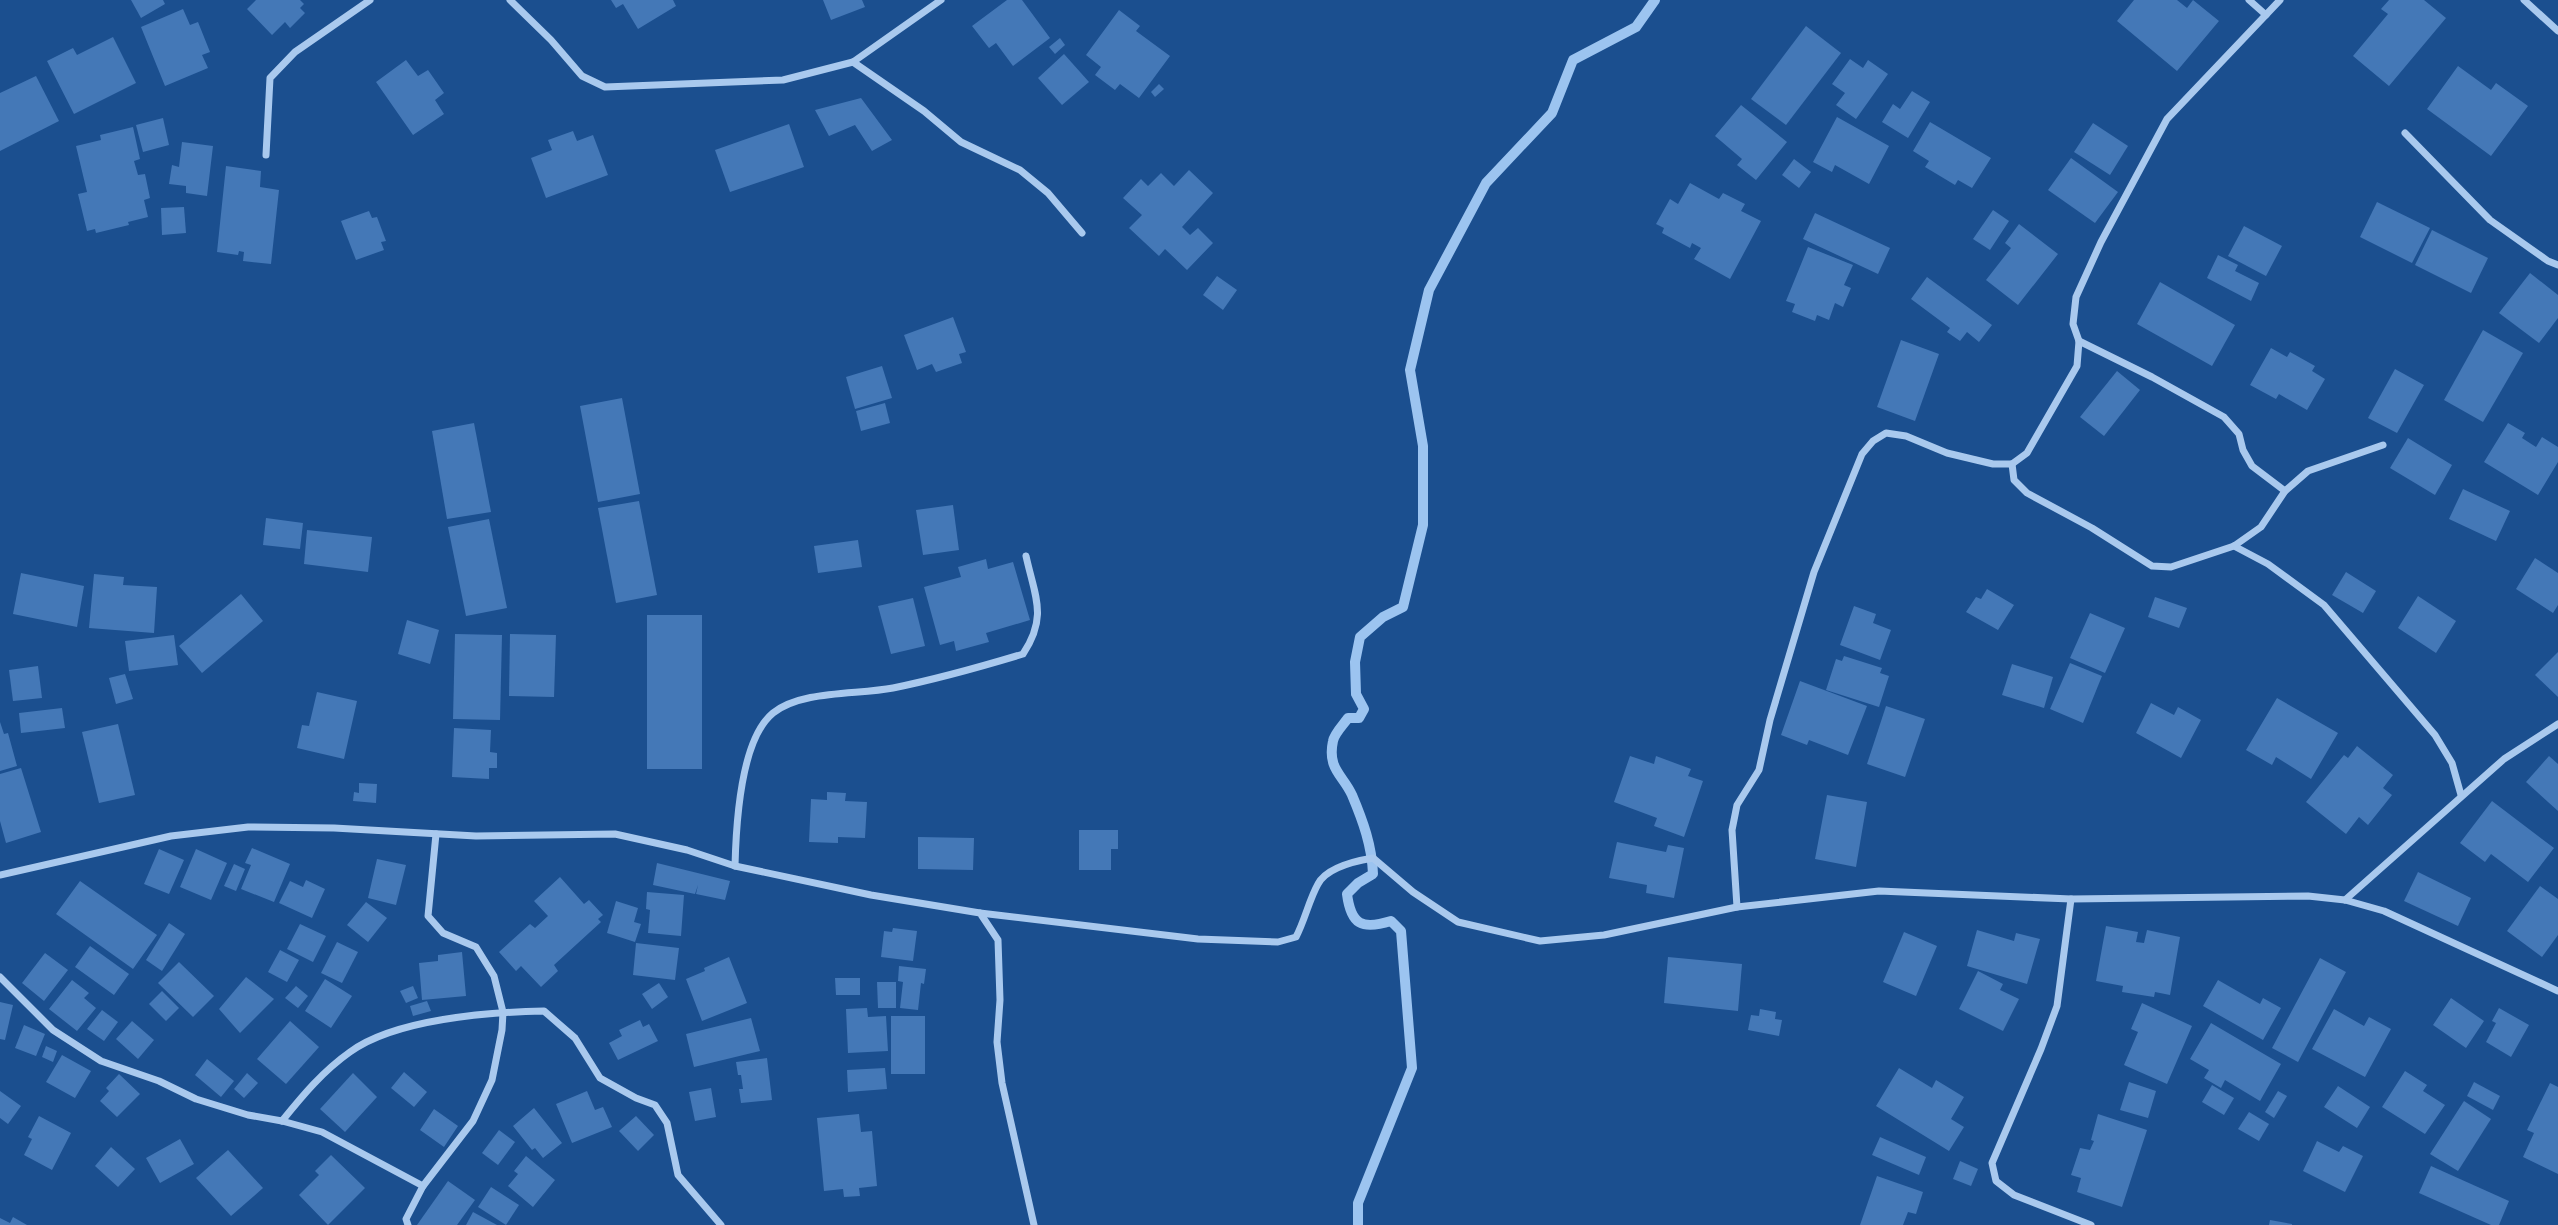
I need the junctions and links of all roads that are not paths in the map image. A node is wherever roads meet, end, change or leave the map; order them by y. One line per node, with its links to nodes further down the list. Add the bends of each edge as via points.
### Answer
1 (370, 0): 11 (street, via 295,52 270,78)
2 (510, 0): 9 (street, via 582,76 605,87 783,80)
3 (941, 0): 9 (street)
4 (2249, 0): 7 (street)
5 (2280, 0): 7 (street)
6 (2524, 0): 8 (street)
7 (2266, 15): 14 (street, via 2167,119 2076,297 2073,324)
8 (2558, 32)
9 (853, 62): 12 (street, via 961,142 1020,170 1048,192)
10 (2405, 133): 13 (street, via 2490,220)
11 (266, 155)
12 (1082, 233)
13 (2558, 265)
14 (2079, 341): 16 (street, via 2077,366 2027,453); 17 (street, via 2224,417 2239,434 2252,466)
15 (2383, 445): 17 (street, via 2308,471)
16 (2012, 464): 18 (street, via 2014,480 2027,494 2152,566 2171,567); 27 (street, via 1947,453 1886,433 1862,454 1814,572 1759,770 1737,805 1732,830)
17 (2285, 491): 18 (street, via 2261,527)
18 (2234, 546): 21 (street, via 2268,564 2324,605 2435,735 2452,764)
19 (1026, 556): 23 (street, via 1040,614 1023,654 889,689 795,701 772,714 757,736 746,770 738,807)
20 (2558, 724): 21 (street, via 2504,759)
21 (2461, 795): 26 (street)
22 (436, 834): 23 (street, via 615,834); 24 (street, via 248,827 171,836); 31 (street, via 428,916 443,933 476,947 494,975)
23 (735, 866): 28 (street)
24 (0, 875)
25 (2071, 899): 26 (street, via 2308,896); 27 (street, via 1879,891); 37 (street, via 2057,1006 1992,1163 1996,1181 2014,1195)
26 (2345, 900): 30 (street, via 2384,911)
27 (1737, 907): 28 (street, via 1604,935 1540,941 1458,922 1373,858 1347,862 1319,881 1296,937 1278,942 1198,939)
28 (980, 912): 36 (street, via 998,940 1002,1083)
29 (0, 977): 32 (street, via 53,1030 101,1061 196,1099)
30 (2558, 991)
31 (503, 1012): 32 (street, via 406,1026 353,1049 318,1077); 33 (street, via 492,1080 473,1121); 35 (street, via 544,1011 575,1038 600,1078 654,1105 667,1123 678,1175)
32 (282, 1121): 33 (street, via 322,1132)
33 (423, 1186): 34 (street, via 406,1219)
34 (408, 1225)
35 (721, 1225)
36 (1034, 1225)
37 (2091, 1225)

